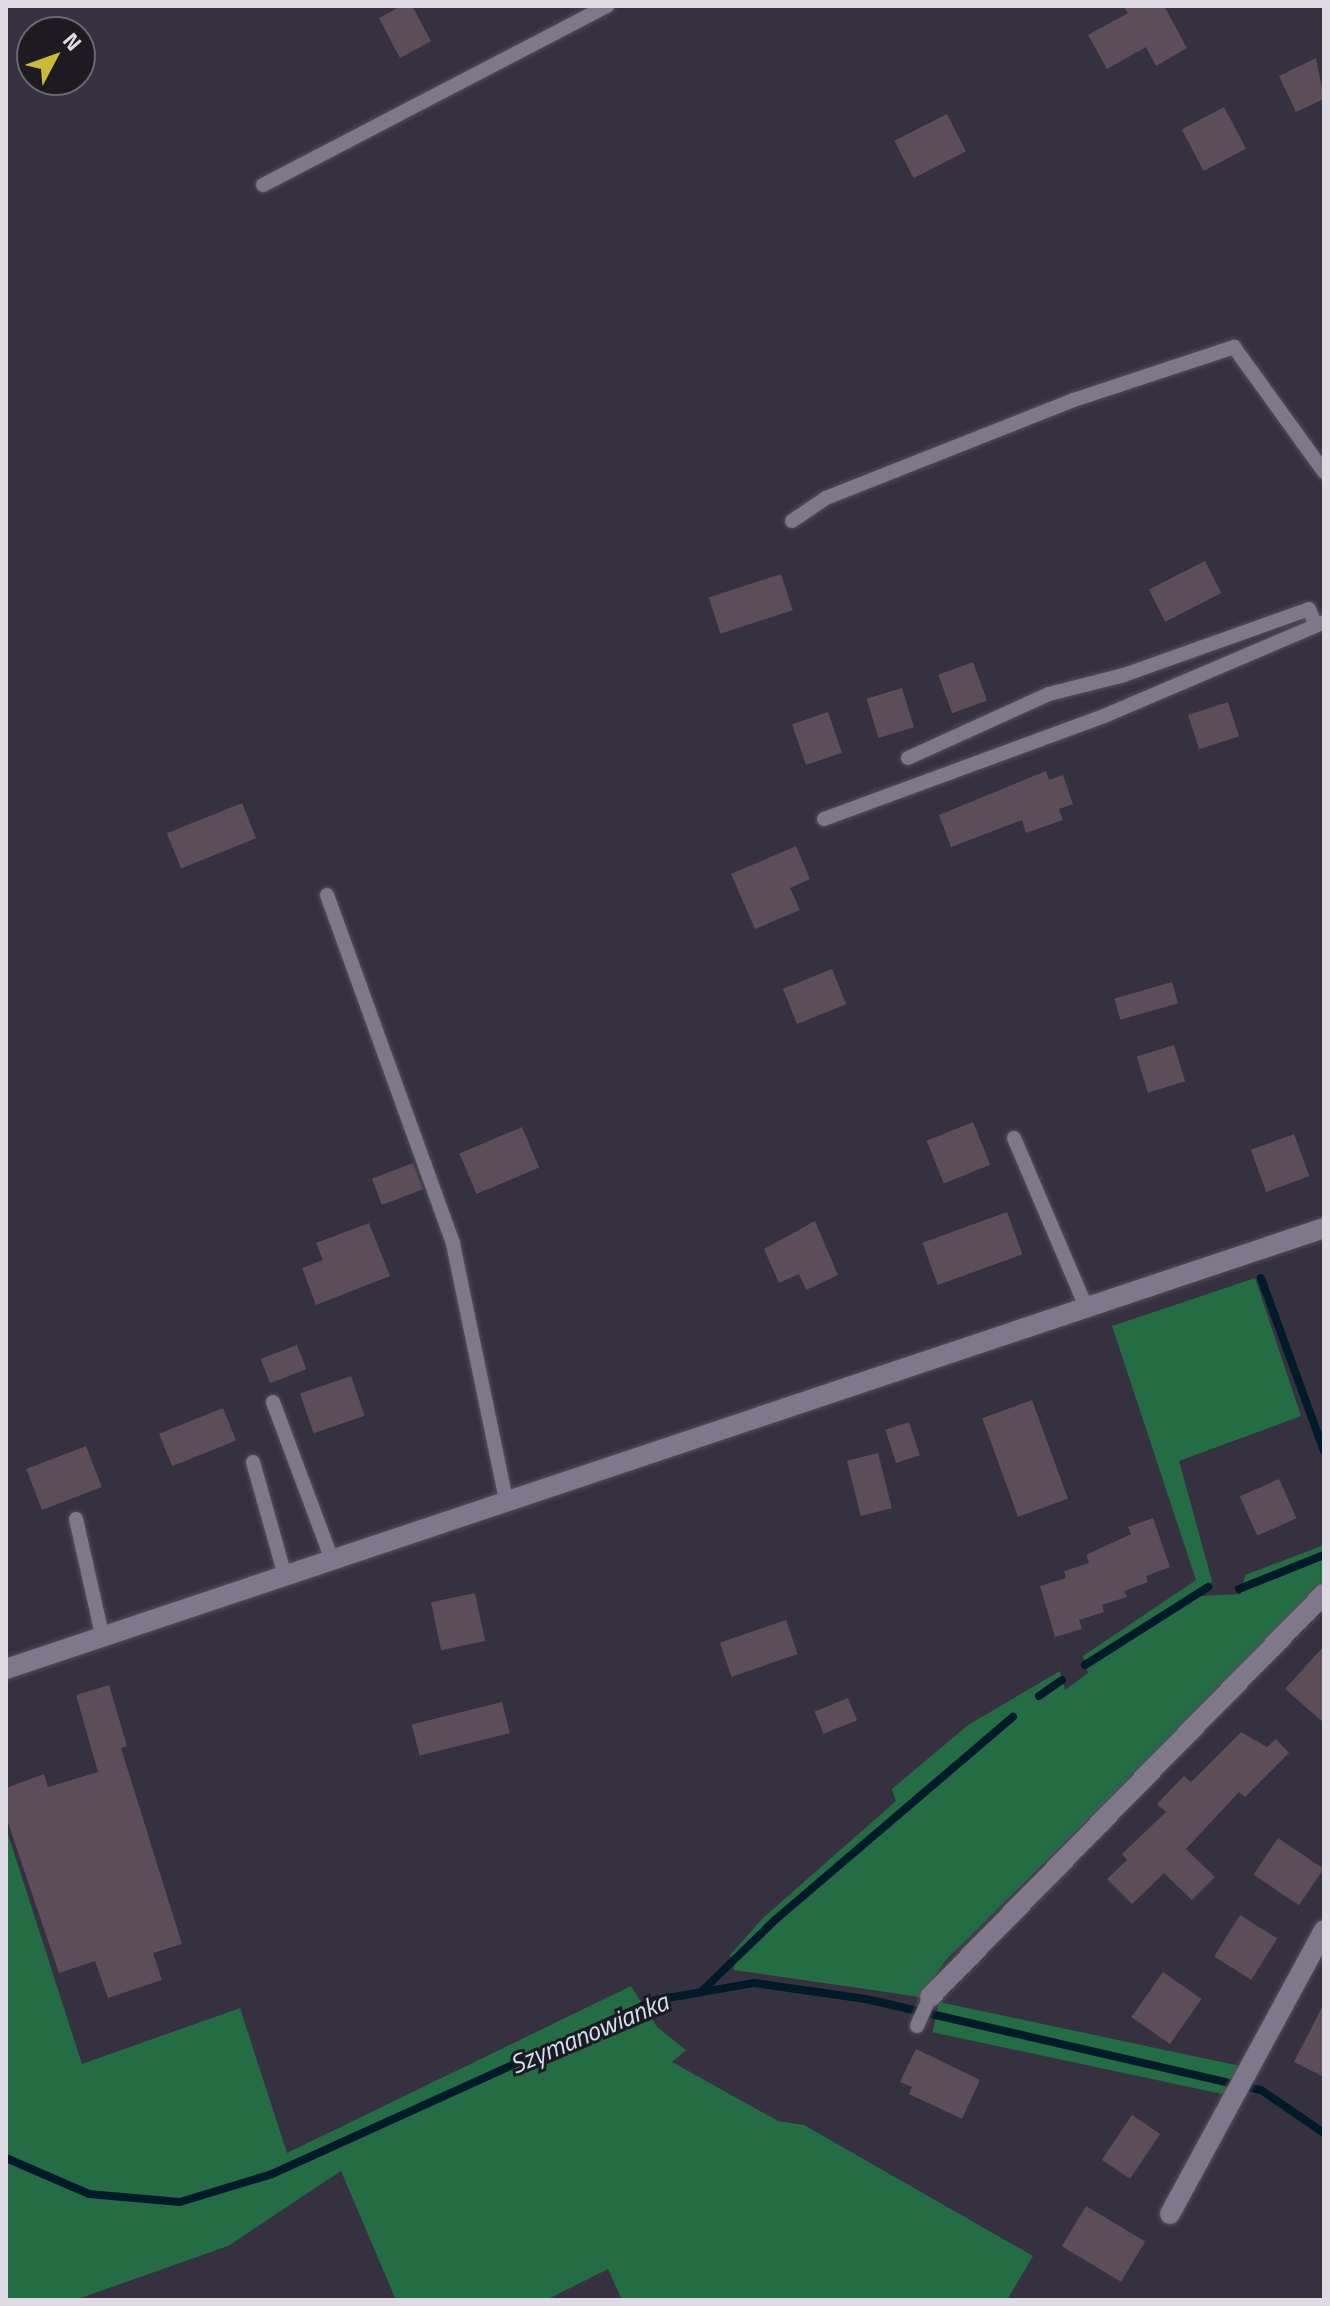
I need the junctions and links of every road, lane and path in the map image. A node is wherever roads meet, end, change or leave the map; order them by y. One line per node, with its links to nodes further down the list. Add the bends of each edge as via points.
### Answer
1 (607, 6): 2 (lane)
2 (263, 185)
3 (1324, 472): 4 (lane, via 1234,347 1060,406 826,498)
4 (792, 521)
5 (1320, 624): 6 (lane, via 1309,609 1124,675 1049,694); 7 (lane, via 1104,716)
6 (908, 758)
7 (824, 819)
8 (327, 895): 14 (lane, via 453,1244)
9 (1014, 1138): 11 (lane)
10 (1324, 1228): 11 (street)
11 (1086, 1307): 14 (street)
12 (273, 1402): 16 (lane)
13 (253, 1462): 17 (lane)
14 (506, 1501): 16 (street)
15 (76, 1519): 19 (lane)
16 (332, 1560): 17 (street)
17 (285, 1576): 19 (street)
18 (1324, 1594): 22 (street)
19 (103, 1639): 20 (street)
20 (6, 1669)
21 (1324, 1930): 24 (street)
22 (930, 1997): 23 (lane)
23 (917, 2026)
24 (1170, 2214)

